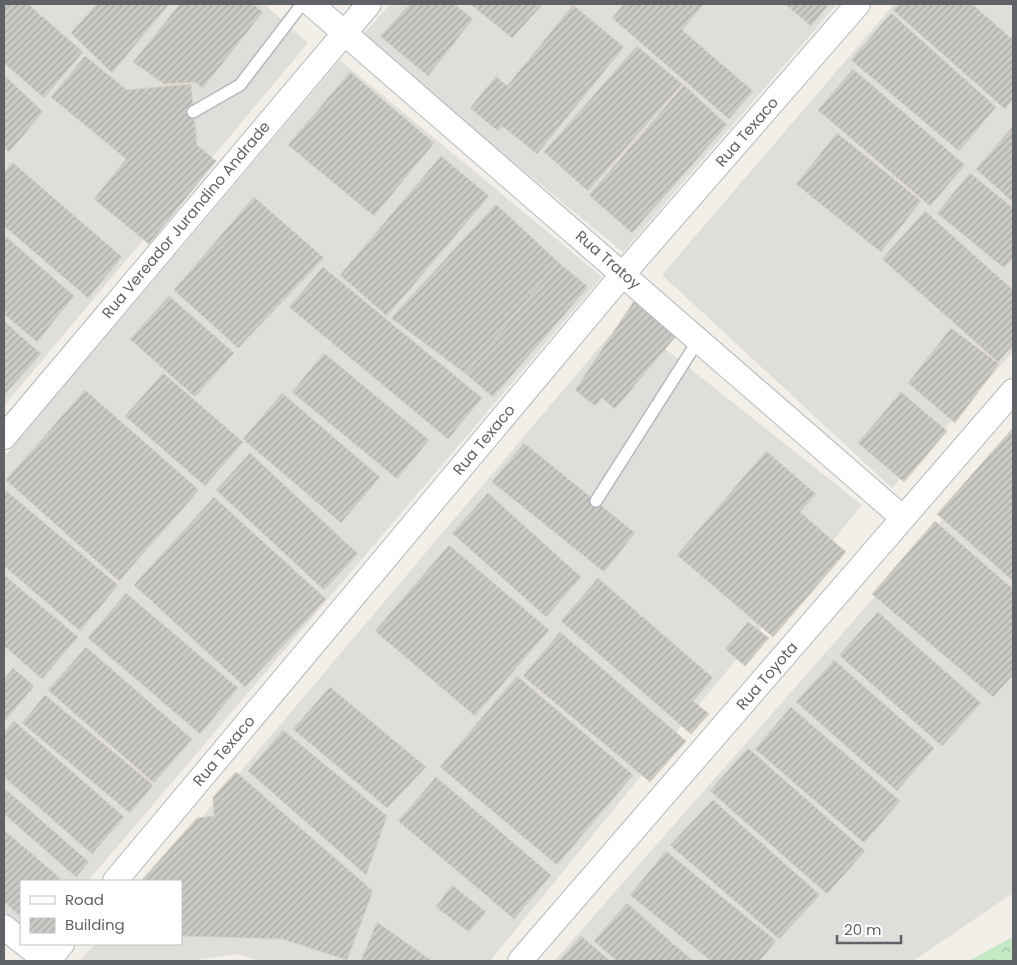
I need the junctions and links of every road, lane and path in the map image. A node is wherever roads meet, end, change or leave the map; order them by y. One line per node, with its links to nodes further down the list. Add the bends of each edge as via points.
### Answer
1 (302, 4): 6 (lane, via 240,85)
2 (311, 4): 5 (street, Rua Tratoy)
3 (369, 4): 5 (street, Rua Vereador Jurandino Andrade)
4 (858, 4): 7 (street, Rua Texaco)
5 (344, 32): 7 (street, Rua Tratoy); 10 (street, Rua Vereador Jurandino Andrade)
6 (194, 112)
7 (623, 274): 8 (street, Rua Tratoy); 13 (street, Rua Texaco)
8 (698, 339): 11 (lane); 12 (street, Rua Tratoy)
9 (1013, 391): 12 (street, Rua Toyota)
10 (4, 437)
11 (596, 501)
12 (903, 518): 19 (street, Rua Toyota)
13 (116, 880)
14 (4, 926): 15 (street)
15 (20, 939)
16 (26, 945): 18 (street)
17 (61, 945): 18 (street)
18 (47, 961)
19 (520, 961)

